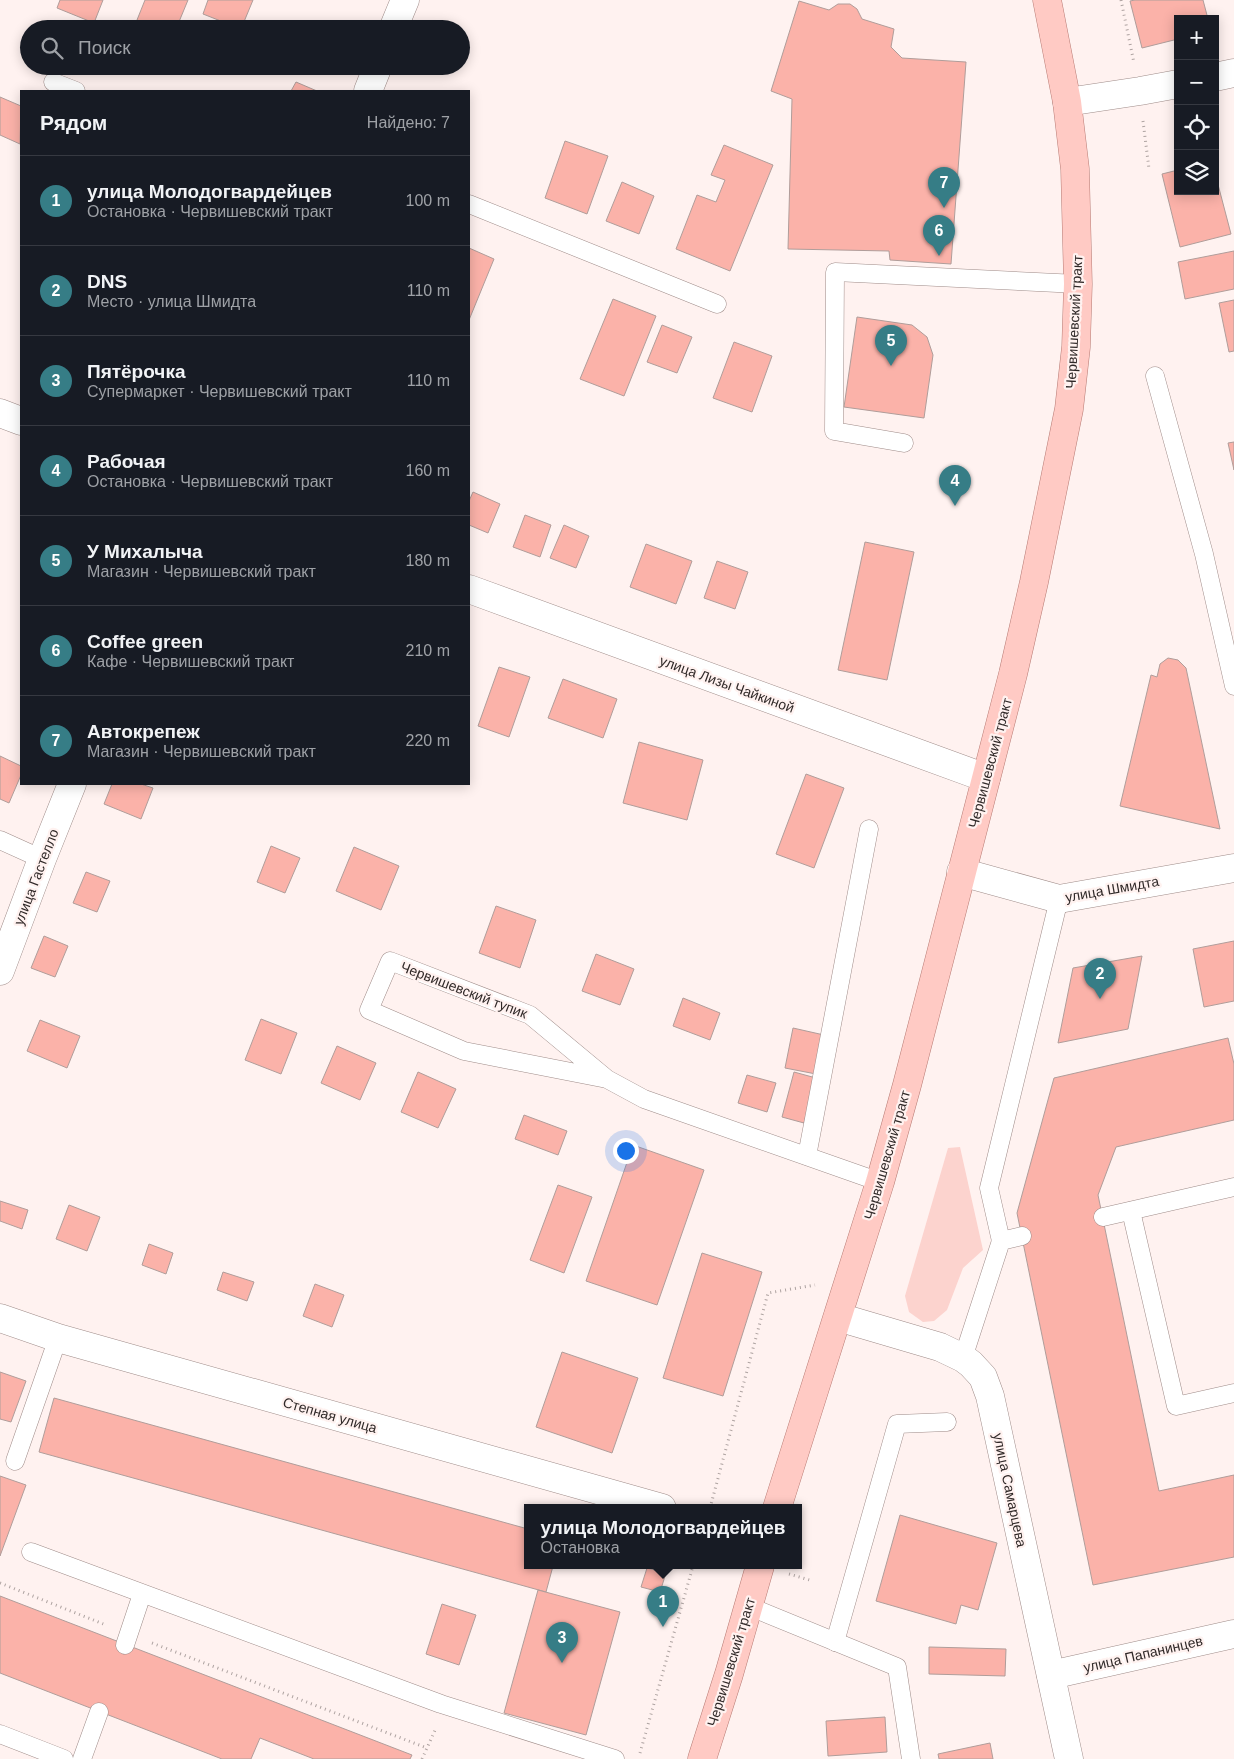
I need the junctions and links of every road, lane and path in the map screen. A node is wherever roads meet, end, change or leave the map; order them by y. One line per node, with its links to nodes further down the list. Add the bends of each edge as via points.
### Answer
1 (405, 0): 3 (street)
2 (1047, 0): 11 (main road, Червишевский тракт)
3 (397, 20)
4 (1234, 73): 6 (street)
5 (374, 75): 10 (street)
6 (1219, 76)
7 (53, 82): 9 (lane)
8 (1174, 85): 11 (street)
9 (73, 90)
10 (368, 90)
11 (1067, 102): 13 (main road, Червишевский тракт, via 1075,169)
12 (470, 204): 14 (lane)
13 (1078, 284): 18 (lane, via 834,272 834,431); 21 (main road, Червишевский тракт, via 1076,347 1069,409 1032,591)
14 (717, 304)
15 (1155, 376): 20 (lane, via 1204,554)
16 (0, 413): 17 (street)
17 (20, 421)
18 (904, 443)
19 (470, 590): 21 (street, улица Лизы Чайкиной)
20 (1234, 686)
21 (986, 778): 27 (main road, Червишевский тракт)
22 (72, 785): 25 (street, улица Гастелло)
23 (869, 829): 31 (lane)
24 (0, 840): 25 (lane)
25 (42, 858): 29 (street, улица Гастелло)
26 (1234, 868): 28 (street, улица Шмидта)
27 (961, 872): 28 (street, улица Шмидта); 32 (main road, Червишевский тракт)
28 (1059, 899): 37 (lane, via 989,1188)
29 (0, 971)
30 (607, 1079): 30 (lane, Червишевский тупик, via 464,1052 369,1010 390,961 530,1015); 31 (lane, Червишевский тупик, via 644,1099)
31 (807, 1156): 32 (lane, Червишевский тупик)
32 (880, 1182): 39 (main road, Червишевский тракт)
33 (1234, 1187): 34 (lane)
34 (1131, 1211): 35 (lane); 43 (lane, via 1176,1406)
35 (1103, 1217)
36 (1022, 1236): 37 (lane)
37 (1001, 1241): 42 (lane)
38 (815, 1285): 47 (path, via 768,1293)
39 (838, 1316): 42 (street, улица Самарцева, via 940,1347); 48 (main road, Червишевский тракт)
40 (0, 1318): 41 (street, Степная улица)
41 (58, 1338): 45 (lane); 46 (street, Степная улица)
42 (962, 1358): 58 (street, улица Самарцева, via 983,1377 990,1396)
43 (1234, 1393)
44 (947, 1422): 57 (lane, via 897,1424)
45 (15, 1461)
46 (648, 1504)
47 (711, 1504)
48 (778, 1504)
49 (32, 1552): 53 (lane)
50 (692, 1569): 67 (path)
51 (759, 1569): 54 (main road, Червишевский тракт)
52 (0, 1583): 56 (path)
53 (142, 1594): 56 (lane); 66 (lane, via 440,1704)
54 (748, 1606): 57 (lane); 68 (main road, Червишевский тракт)
55 (1234, 1634): 58 (street, улица Папанинцев)
56 (127, 1640): 62 (path)
57 (835, 1642): 69 (lane, via 897,1667)
58 (1051, 1675): 70 (street, улица Самарцева)
59 (99, 1712): 64 (lane)
60 (444, 1731): 62 (path, via 435,1728)
61 (0, 1734): 63 (lane)
62 (427, 1748): 65 (path)
63 (64, 1759)
64 (82, 1759)
65 (422, 1759)
66 (615, 1759)
67 (638, 1759)
68 (702, 1759)
69 (912, 1759)
70 (1070, 1759)

